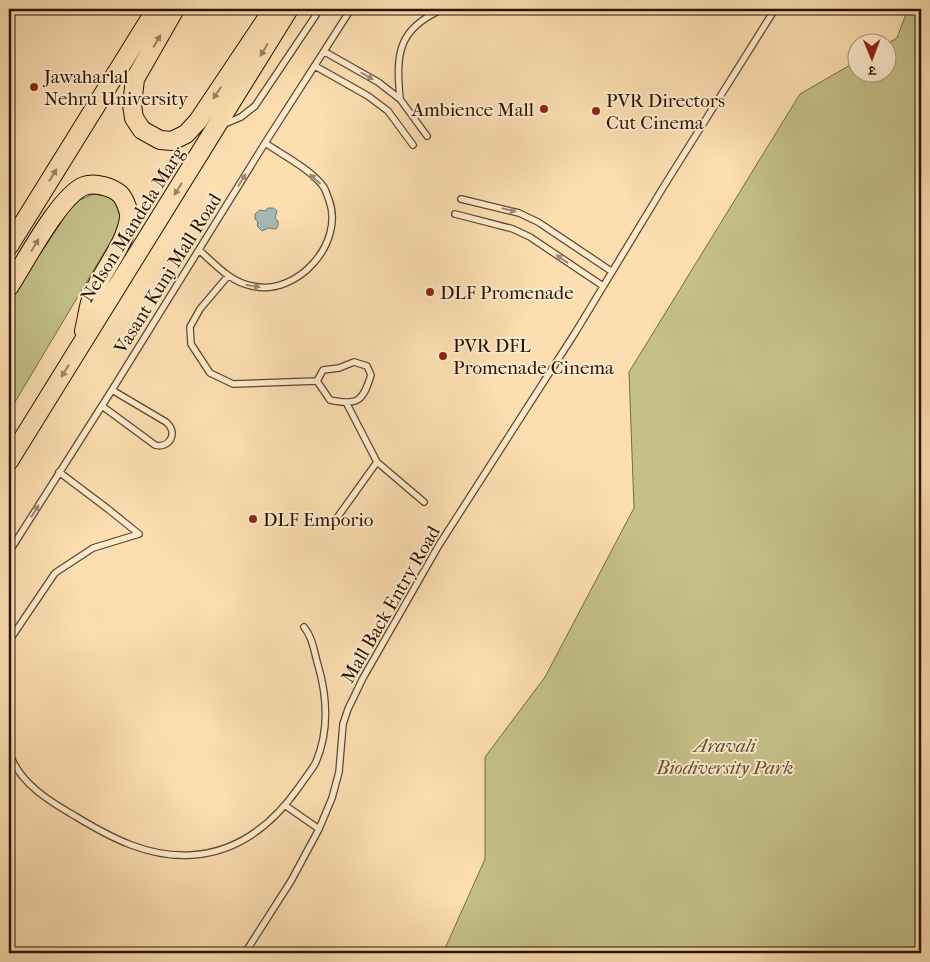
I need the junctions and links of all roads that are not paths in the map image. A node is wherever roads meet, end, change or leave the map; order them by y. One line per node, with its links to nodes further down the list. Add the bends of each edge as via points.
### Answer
1 (156, 9): 18 (main road, one-way to 1)
2 (175, 9): 3 (main road, Nelson Mandela Marg, one-way to 2, via 198,121 186,134 172,141 160,140 142,130 134,118 132,105 135,79)
3 (273, 9)
4 (289, 9): 12 (main road, Nelson Mandela Marg, one-way to 12)
5 (320, 9): 12 (lane, via 255,106 241,117)
6 (351, 9): 9 (lane, Vasant Kunj Mall Road)
7 (443, 9): 11 (lane, via 414,27 406,38 397,69)
8 (775, 9): 20 (lane, Mall Back Entry Road)
9 (325, 52): 10 (lane, Vasant Kunj Mall Road); 11 (lane, one-way to 11, via 378,82)
10 (315, 66): 14 (lane, Vasant Kunj Mall Road); 15 (lane, via 388,111)
11 (400, 99): 13 (lane)
12 (218, 126): 24 (main road, Nelson Mandela Marg, one-way to 24)
13 (427, 136)
14 (265, 143): 19 (lane, Vasant Kunj Mall Road, one-way to 14); 21 (lane, one-way to 14, via 254,287 286,282 302,274 329,239 332,209 324,187)
15 (413, 145)
16 (461, 199): 20 (lane, one-way to 20, via 519,213 538,222)
17 (455, 214): 22 (lane, one-way to 17, via 530,237 513,229)
18 (9, 246)
19 (199, 250): 21 (lane); 26 (lane, Vasant Kunj Mall Road)
20 (611, 271): 22 (lane, Mall Back Entry Road)
21 (228, 276): 25 (lane, via 200,308 190,327 191,344 210,373 232,384)
22 (603, 286): 39 (lane, Mall Back Entry Road, via 439,545 363,678 343,724 339,772)
23 (9, 287): 24 (main road, one-way to 24, via 49,222 68,199 84,186 111,188 122,195 130,216 126,233 92,295)
24 (81, 345): 29 (main road, Nelson Mandela Marg, one-way to 29)
25 (317, 381): 27 (lane, via 330,400); 27 (lane, via 323,370 354,362 367,366 371,375 366,389 360,399)
26 (112, 390): 28 (lane, Vasant Kunj Mall Road); 28 (lane, via 166,422 171,426 172,436 164,444 155,445)
27 (347, 404): 30 (lane)
28 (102, 406): 31 (lane, Vasant Kunj Mall Road)
29 (9, 461)
30 (378, 462): 32 (lane); 33 (lane)
31 (59, 472): 34 (lane, Vasant Kunj Mall Road, one-way to 31); 36 (lane, via 139,534 93,548 55,573)
32 (424, 502)
33 (334, 522)
34 (9, 552)
35 (304, 626): 38 (lane, via 312,640 325,695 325,720 315,763)
36 (9, 640)
37 (9, 752): 38 (lane, via 26,780 56,805 128,844 150,851 191,855 229,846 250,837)
38 (286, 806): 39 (lane)
39 (319, 829): 40 (lane, Mall Back Entry Road, via 291,881)
40 (245, 953)

